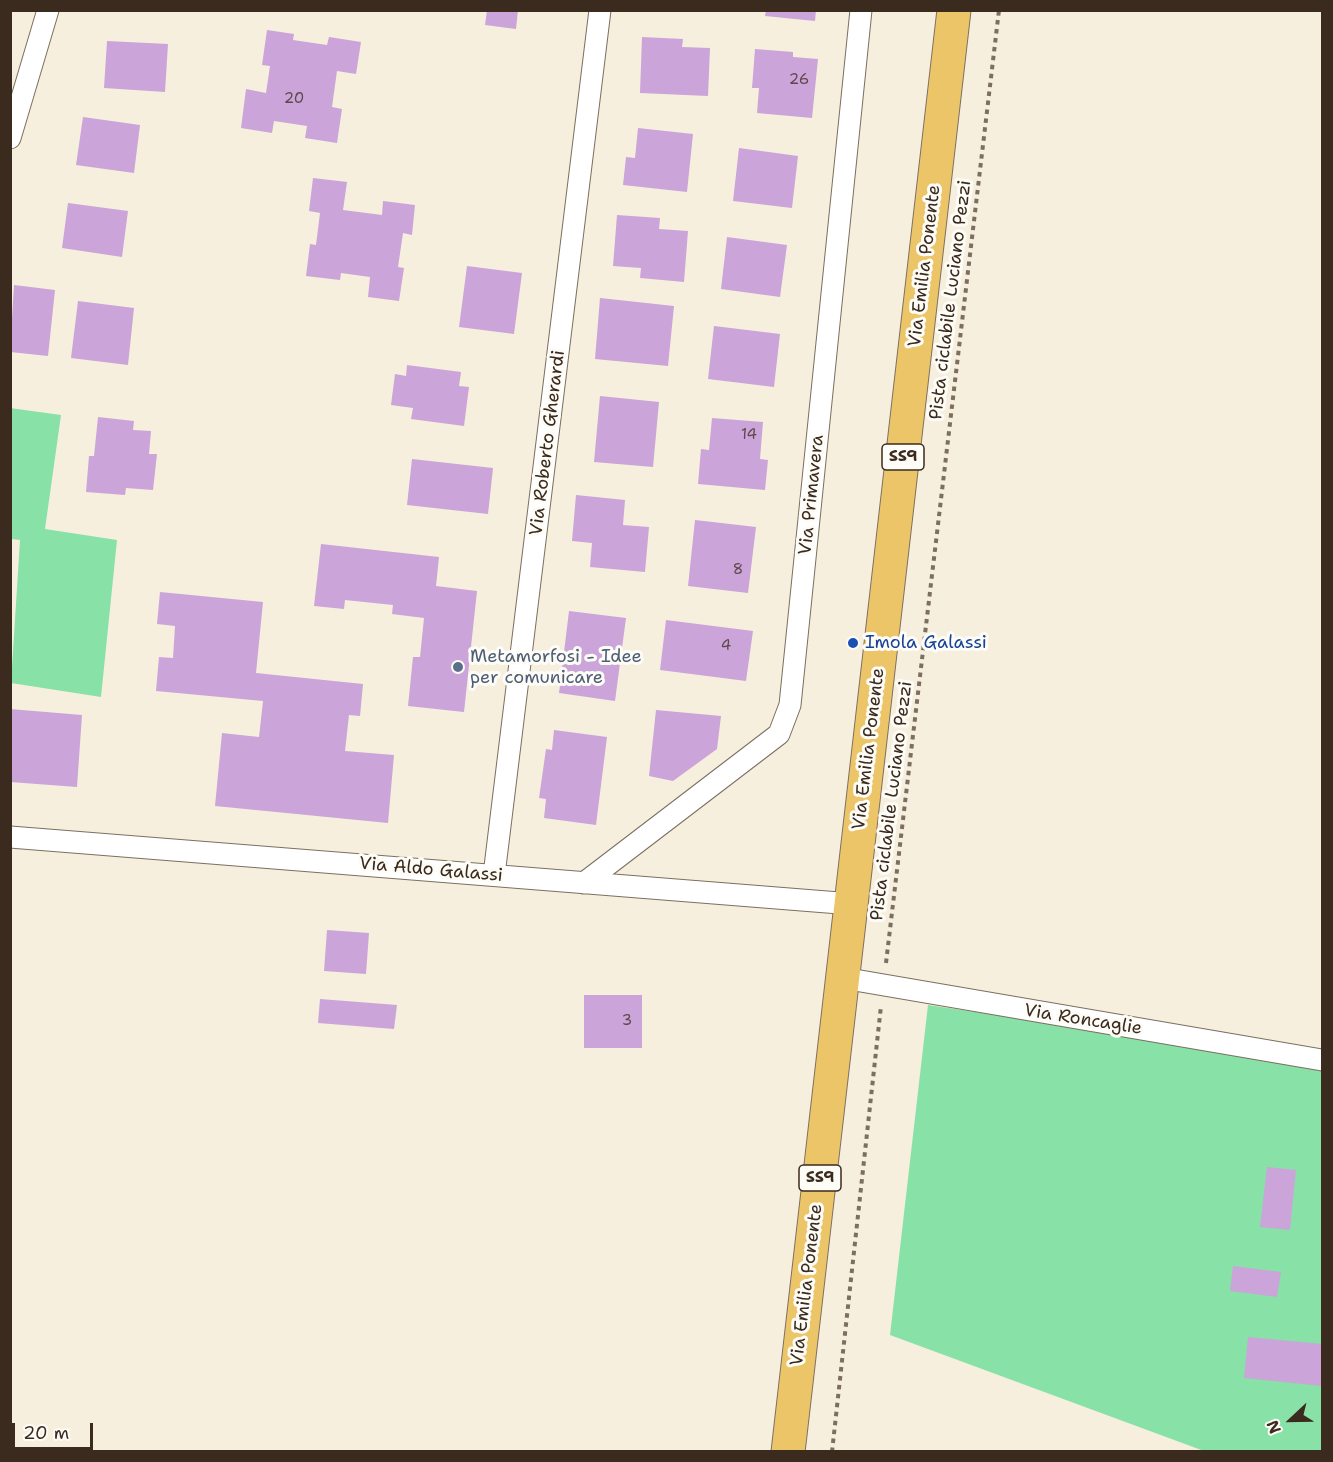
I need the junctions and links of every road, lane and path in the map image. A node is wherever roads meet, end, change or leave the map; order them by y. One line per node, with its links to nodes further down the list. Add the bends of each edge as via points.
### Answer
1 (48, 10): 6 (street)
2 (600, 10): 8 (street, Via Roberto Gherardi)
3 (861, 10): 9 (street, Via Primavera, via 790,705 779,734)
4 (954, 10): 10 (main road, Via Emilia Ponente / SS9)
5 (999, 10): 12 (path, Pista ciclabile Luciano Pezzi)
6 (10, 138)
7 (10, 837): 8 (street, Via Aldo Galassi)
8 (494, 875): 9 (street, Via Aldo Galassi)
9 (584, 883): 10 (street, Via Aldo Galassi)
10 (852, 904): 11 (main road, Via Emilia Ponente / SS9)
11 (843, 978): 12 (street, Via Roncaglie); 14 (main road, Via Emilia Ponente / SS9)
12 (883, 987): 13 (street, Via Roncaglie); 15 (path, Pista ciclabile Luciano Pezzi)
13 (1323, 1060)
14 (788, 1452)
15 (832, 1452)

